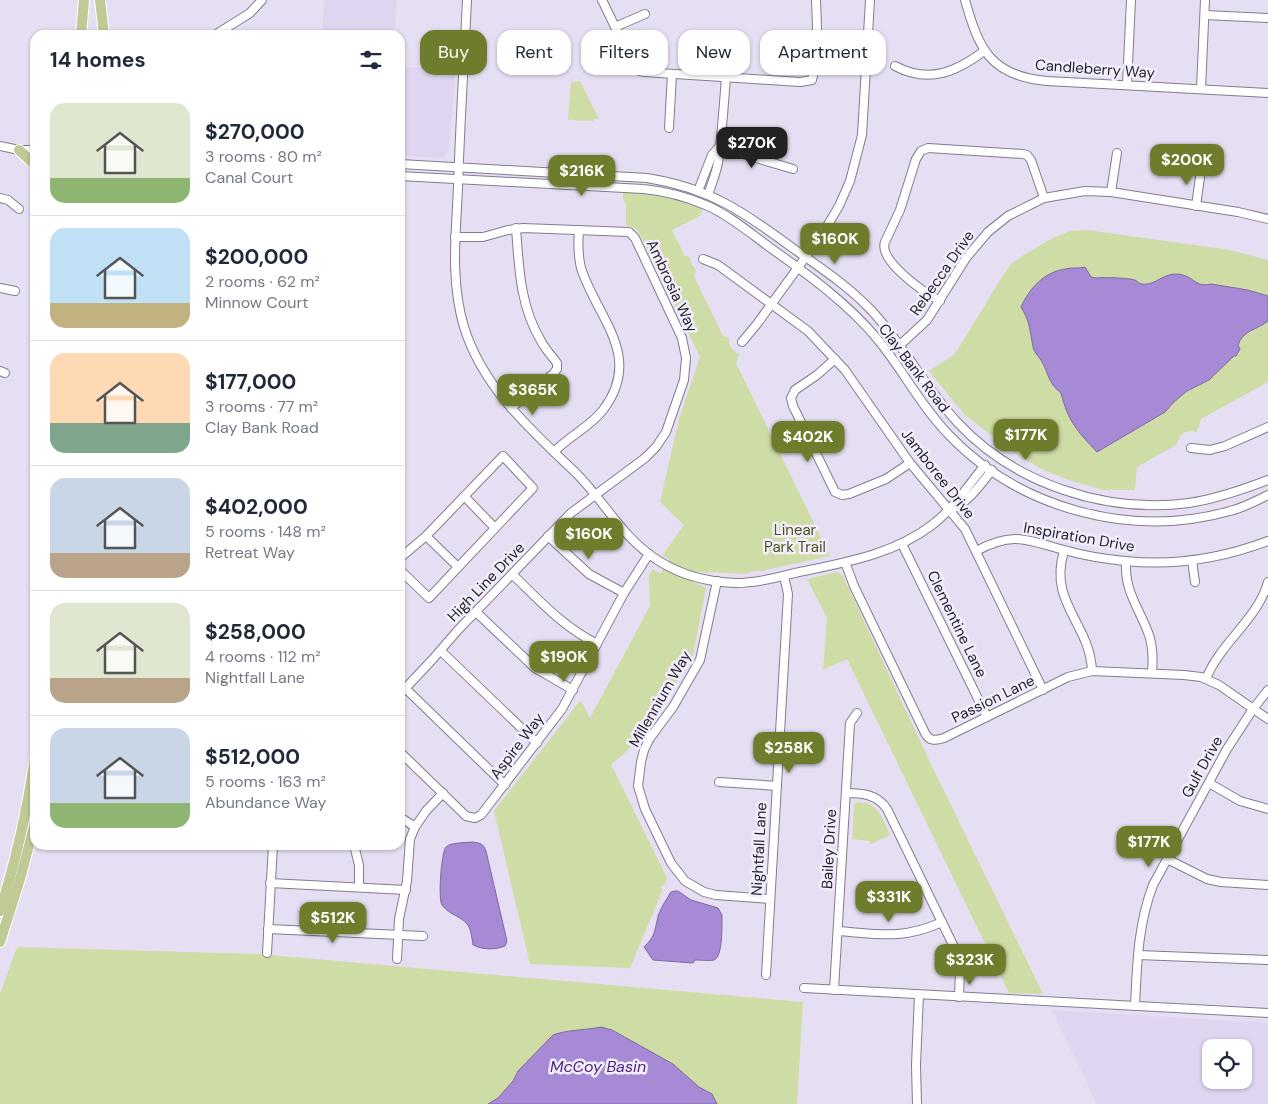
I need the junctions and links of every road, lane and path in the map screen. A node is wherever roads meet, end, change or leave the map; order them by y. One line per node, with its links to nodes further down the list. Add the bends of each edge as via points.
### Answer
1 (84, 0): 15 (main road)
2 (100, 0): 16 (main road); 17 (main road)
3 (262, 0): 18 (street, via 250,13)
4 (467, 0): 34 (street)
5 (602, 0): 14 (street)
6 (816, 0): 22 (street, via 815,71 812,80)
7 (870, 0): 50 (street, via 859,151 839,206)
8 (965, 0): 19 (street, Candleberry Way)
9 (1131, 0): 23 (street)
10 (1205, 0): 12 (street)
11 (645, 14): 14 (street)
12 (1204, 15): 13 (street); 24 (street)
13 (1268, 18)
14 (615, 26): 21 (street, via 636,70)
15 (81, 30)
16 (97, 30)
17 (103, 30)
18 (223, 30)
19 (984, 51): 20 (street, via 964,65 940,74 908,73); 23 (street, Candleberry Way, via 1001,68 1030,80)
20 (895, 66)
21 (672, 74): 22 (street); 26 (street)
22 (726, 77): 28 (street)
23 (1126, 85): 24 (street, Candleberry Way)
24 (1201, 90): 25 (street, Candleberry Way)
25 (1268, 93)
26 (669, 128)
27 (0, 146): 29 (street)
28 (719, 147): 35 (street); 39 (street, via 712,155); 41 (street)
29 (19, 150): 30 (street); 32 (main road)
30 (30, 150)
31 (1117, 153): 40 (street)
32 (30, 160)
33 (405, 164): 34 (street, Clay Bank Road)
34 (458, 167): 38 (street); 39 (street, Clay Bank Road, via 633,176)
35 (793, 169)
36 (1201, 170): 44 (street)
37 (405, 176): 38 (street, Clay Bank Road)
38 (458, 179): 49 (street); 52 (street, Clay Bank Road, via 643,188 675,194 720,212)
39 (698, 191): 41 (street, Clay Bank Road)
40 (1112, 192): 43 (street, Rebecca Drive, via 1085,191); 44 (street, Rebecca Drive)
41 (708, 195): 50 (street, Clay Bank Road, via 749,216)
42 (0, 198): 45 (street)
43 (1044, 198): 55 (street, Rebecca Drive, via 1008,216 988,232 966,258); 55 (street, via 1031,160 1023,154 928,148 920,151 884,250 910,282)
44 (1196, 206): 46 (street, Rebecca Drive)
45 (19, 209)
46 (1268, 219)
47 (516, 228): 48 (street, Ambrosia Way); 49 (street, Ambrosia Way, via 483,237); 60 (street, via 521,289 527,312 557,366 553,374)
48 (579, 230): 63 (street, via 581,268 615,339 619,374 612,397 600,414); 67 (street, Ambrosia Way, via 626,231 633,235 676,323 686,353 683,385 660,443)
49 (455, 237): 60 (street, via 456,286 465,327 480,364)
50 (806, 257): 52 (street); 58 (street, Clay Bank Road, via 870,309)
51 (703, 259): 56 (street, Jamboree Drive, via 718,265)
52 (798, 268): 56 (street); 65 (street, Clay Bank Road, via 860,319 933,418)
53 (0, 288): 54 (street)
54 (16, 291)
55 (940, 301): 58 (street, Rebecca Drive, via 927,320)
56 (772, 303): 57 (street); 59 (street, Jamboree Drive, via 808,331)
57 (742, 342)
58 (900, 344): 66 (street, Clay Bank Road, via 930,390 960,425 999,458 1053,486 1108,501 1167,504 1220,496)
59 (836, 359): 64 (street, Jamboree Drive); 64 (street, via 795,390 791,398 835,492 849,494 886,479)
60 (510, 408): 63 (street)
61 (1268, 427): 62 (street, via 1225,446 1210,450)
62 (1191, 448)
63 (554, 452): 67 (street)
64 (910, 463): 70 (street, Jamboree Drive)
65 (988, 467): 69 (street, Clay Bank Road, via 1030,493 1060,506 1090,515 1128,520 1190,520 1231,511); 70 (street)
66 (1268, 480)
67 (596, 494): 73 (street, High Line Drive, via 576,508); 79 (street, via 624,532)
68 (464, 496): 71 (street); 71 (street, via 502,456 533,488); 72 (street)
69 (1268, 496)
70 (950, 510): 75 (street); 77 (street, Jamboree Drive)
71 (495, 528): 83 (street)
72 (426, 536): 78 (street); 83 (street)
73 (548, 536): 84 (street, High Line Drive); 90 (street, via 589,574)
74 (1268, 542): 80 (street, Inspiration Drive)
75 (902, 544): 82 (street); 104 (street, Clementine Lane)
76 (1064, 550): 77 (street, Inspiration Drive, via 1013,539); 81 (street, Inspiration Drive); 94 (street, via 1060,575 1064,599 1086,641)
77 (976, 551): 99 (street, Jamboree Drive)
78 (405, 554)
79 (649, 554): 87 (street, via 695,577); 90 (street, Aspire Way)
80 (1192, 560): 81 (street, Inspiration Drive); 88 (street)
81 (1126, 561): 95 (street, via 1128,590 1150,637)
82 (845, 562): 86 (street); 104 (street, Passion Lane, via 928,737 941,740)
83 (458, 567): 85 (street, via 429,598)
84 (512, 574): 91 (street, High Line Drive); 92 (street, via 558,619)
85 (405, 575)
86 (784, 576): 87 (street, via 750,582); 112 (street, Nightfall Lane, via 788,594)
87 (717, 582): 126 (street, Millennium Way, via 700,660 644,750 638,786 644,809 663,848 685,881 716,895)
88 (1195, 582)
89 (1268, 582): 96 (street, via 1258,605 1216,658)
90 (624, 593): 92 (street, Aspire Way)
91 (476, 612): 93 (street, High Line Drive); 98 (street, via 535,668)
92 (597, 644): 98 (street, Aspire Way)
93 (441, 650): 97 (street, High Line Drive); 106 (street)
94 (1092, 671): 95 (street, Passion Lane); 99 (street, Passion Lane, via 1074,674)
95 (1152, 673): 96 (street, Passion Lane)
96 (1206, 679): 102 (street, Passion Lane)
97 (405, 688)
98 (573, 690): 106 (street, Aspire Way)
99 (1043, 690): 104 (street, Passion Lane)
100 (1268, 690): 102 (street, Gulf Drive)
101 (405, 694): 111 (street)
102 (1253, 709): 105 (street, Passion Lane); 109 (street, Gulf Drive)
103 (857, 713): 113 (street, Bailey Drive, via 850,723)
104 (987, 717)
105 (1268, 719)
106 (537, 743): 111 (street, Aspire Way)
107 (405, 757): 114 (street)
108 (719, 782): 112 (street)
109 (1209, 783): 115 (street, via 1240,801); 121 (street, Gulf Drive)
110 (30, 785): 127 (main road, via 20,839)
111 (505, 785): 114 (street, Aspire Way, via 483,813 475,818 466,816)
112 (777, 786): 126 (street, Nightfall Lane)
113 (846, 793): 128 (street, via 871,795 884,804); 130 (street, Bailey Drive)
114 (443, 794): 117 (street)
115 (1268, 809)
116 (405, 820): 117 (street)
117 (415, 827): 125 (street, via 409,848)
118 (30, 844): 133 (main road)
119 (273, 850): 122 (street)
120 (355, 850): 124 (street)
121 (1166, 859): 123 (street, via 1207,879); 135 (street, Gulf Drive, via 1146,903)
122 (270, 883): 124 (street); 129 (street)
123 (1268, 884)
124 (359, 887): 125 (street)
125 (406, 890): 131 (street)
126 (770, 899): 138 (street, Nightfall Lane)
127 (0, 911)
128 (942, 922): 130 (street, via 905,934); 142 (street, via 959,964)
129 (268, 929): 131 (street); 134 (street)
130 (838, 931): 140 (street, Bailey Drive)
131 (398, 935): 132 (street); 136 (street)
132 (423, 936)
133 (0, 942)
134 (267, 953)
135 (1138, 955): 137 (street); 143 (street, Gulf Drive)
136 (397, 959)
137 (1268, 960)
138 (766, 976)
139 (804, 988): 140 (street)
140 (834, 990): 141 (street)
141 (919, 995): 142 (street); 145 (street)
142 (959, 997): 143 (street)
143 (1135, 1006): 144 (street)
144 (1268, 1013)
145 (917, 1104)

